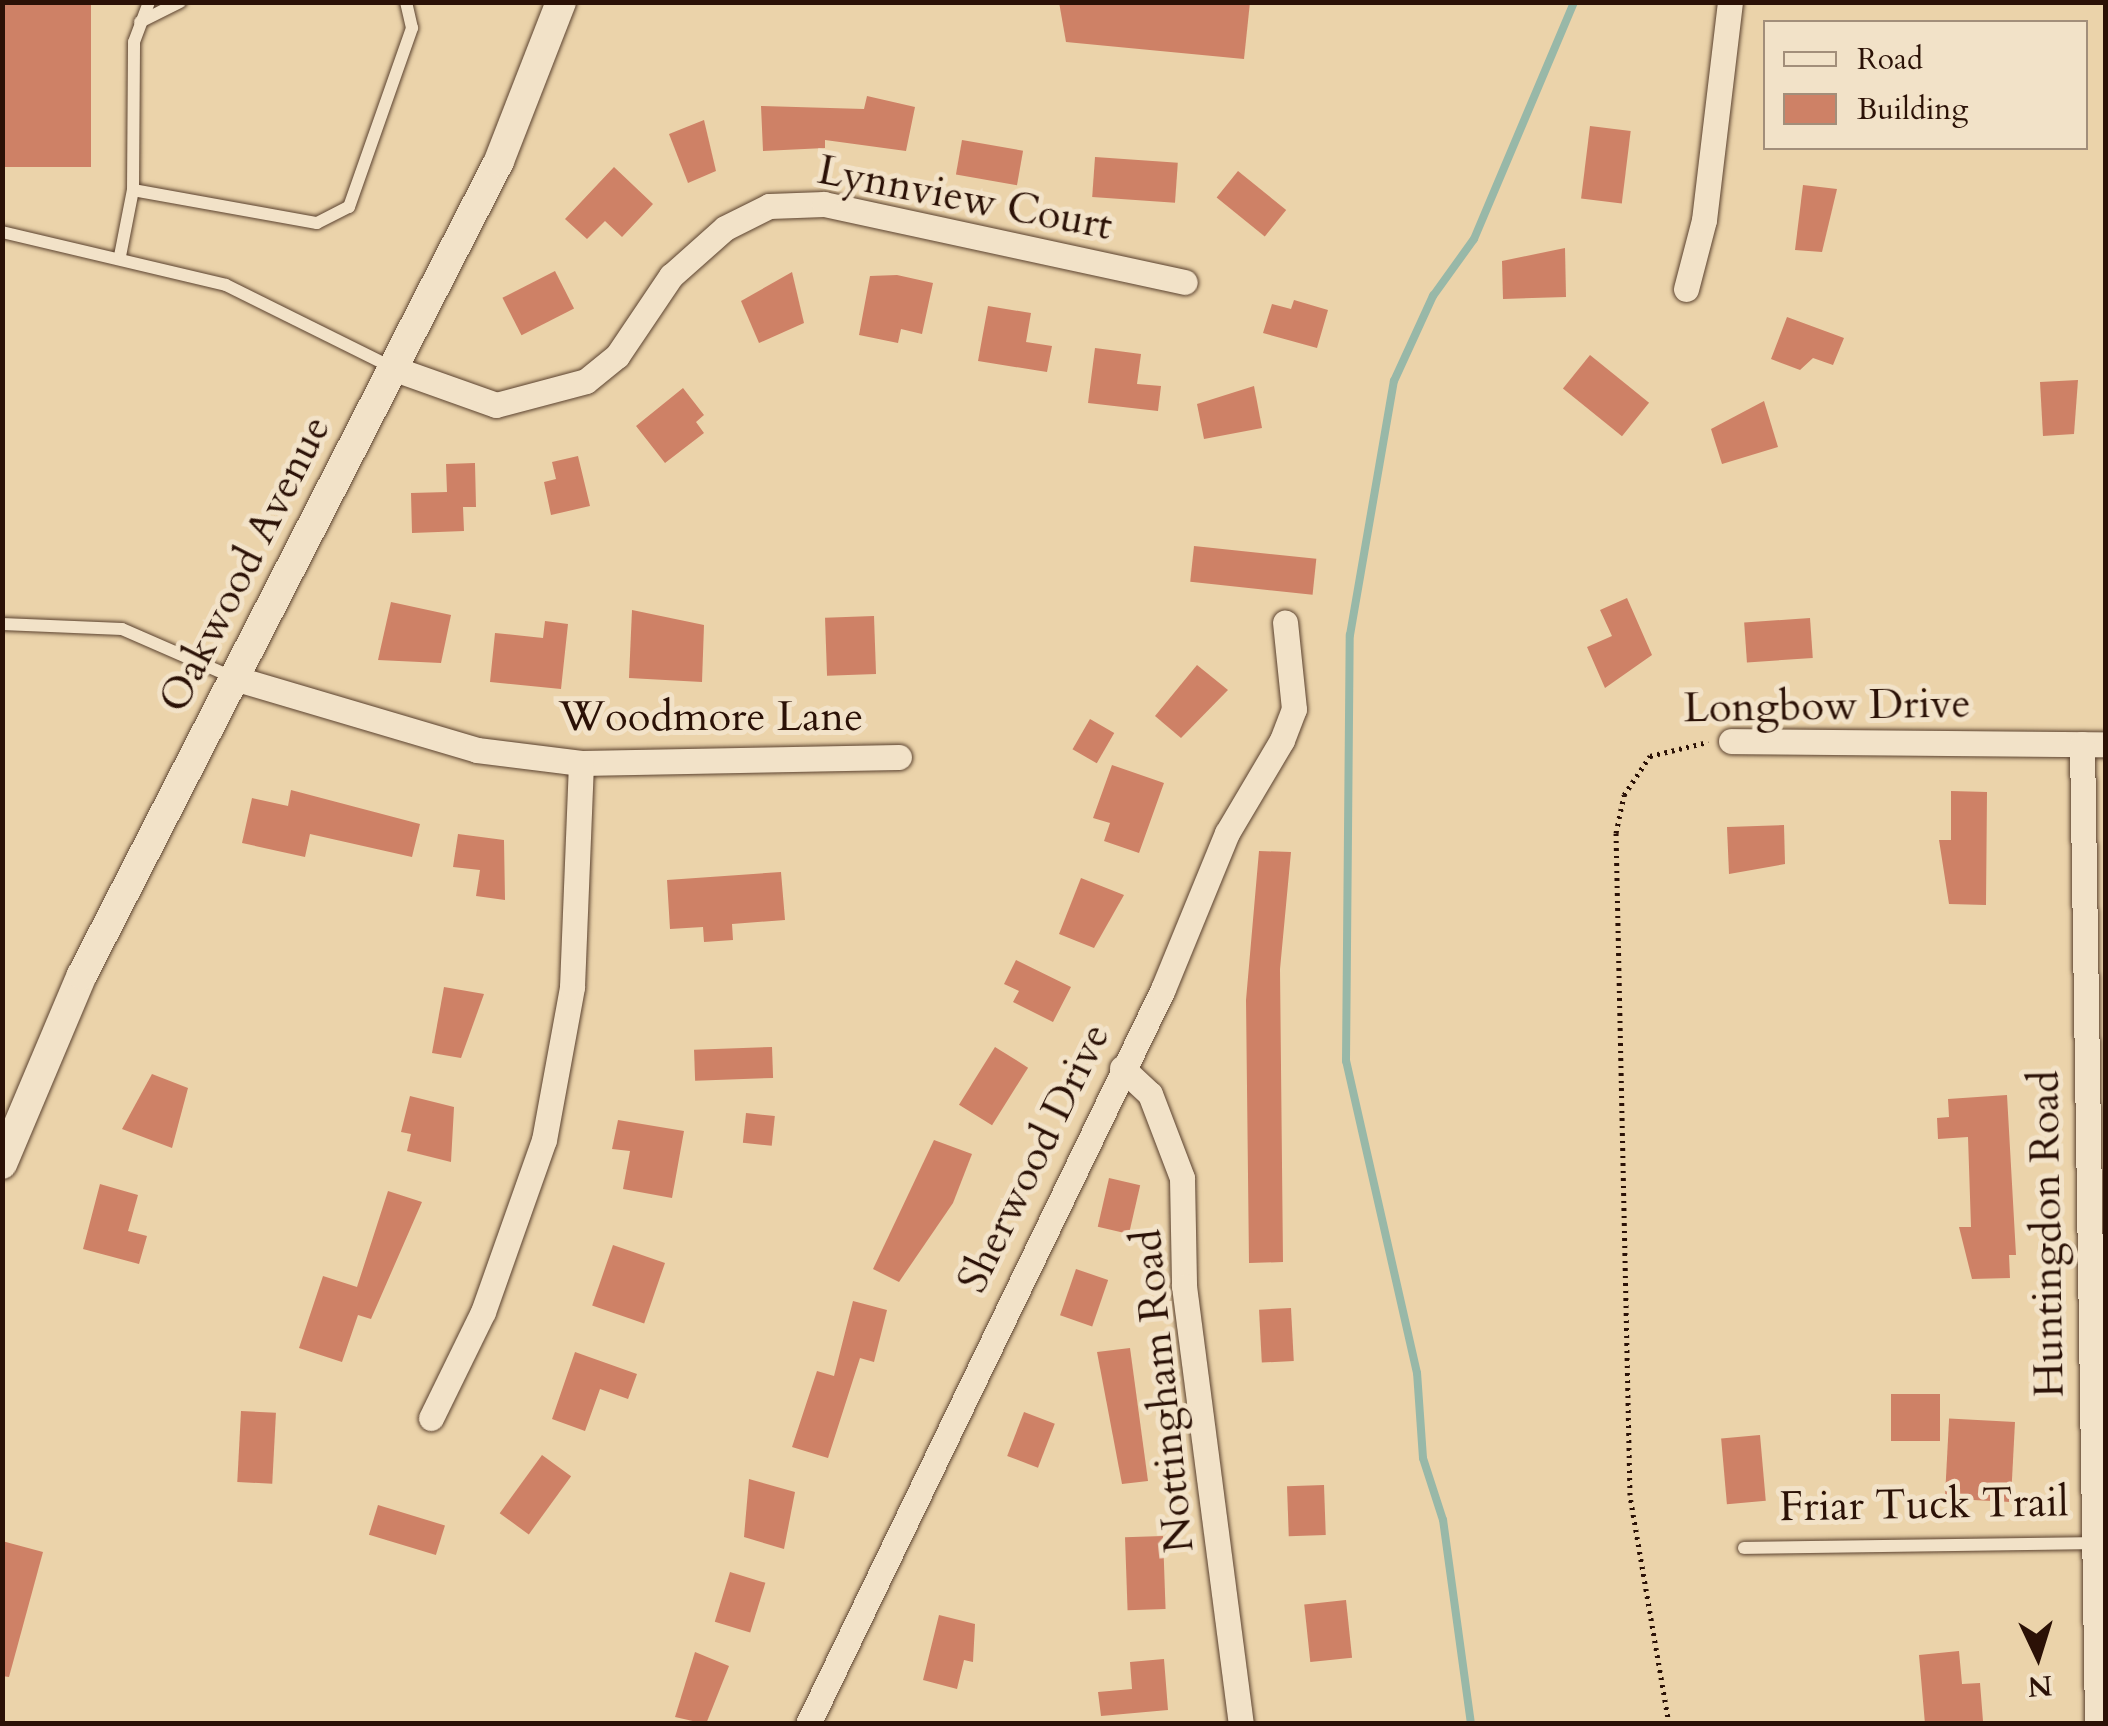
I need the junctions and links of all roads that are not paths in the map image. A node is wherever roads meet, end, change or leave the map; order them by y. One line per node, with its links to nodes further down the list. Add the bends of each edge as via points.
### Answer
1 (149, 2): 6 (lane)
2 (180, 2): 6 (lane)
3 (406, 2): 7 (lane, via 412,28 349,207 317,222)
4 (560, 2): 12 (street, Oakwood Avenue, via 499,161)
5 (1730, 2): 11 (street, via 1704,220)
6 (140, 22): 7 (lane, via 130,74)
7 (133, 190): 9 (lane)
8 (2, 232): 9 (lane)
9 (120, 256): 12 (lane, via 226,285)
10 (1185, 282): 12 (street, Lynnview Court, via 824,204 770,206 726,228 671,276 618,356 586,381 496,405)
11 (1686, 290)
12 (395, 370): 15 (street, Oakwood Avenue)
13 (1285, 622): 20 (street, Sherwood Drive, via 1294,709 1226,832)
14 (2, 624): 15 (lane, via 122,628)
15 (234, 678): 19 (street, Woodmore Lane, via 477,750); 21 (street, Oakwood Avenue, via 82,975)
16 (1732, 741): 17 (street, Longbow Drive)
17 (2094, 744): 23 (street, Huntingdon Road)
18 (899, 757): 19 (street, Woodmore Lane)
19 (580, 763): 22 (street, via 572,987 544,1140 489,1296)
20 (1122, 1068): 25 (street, Sherwood Drive); 26 (street, Nottingham Road, via 1150,1094 1182,1178 1184,1286)
21 (2, 1164)
22 (431, 1418)
23 (2100, 1543): 24 (lane, Friar Tuck Trail); 27 (street, Huntingdon Road)
24 (1744, 1548)
25 (808, 1724)
26 (1240, 1724)
27 (2097, 1724)

